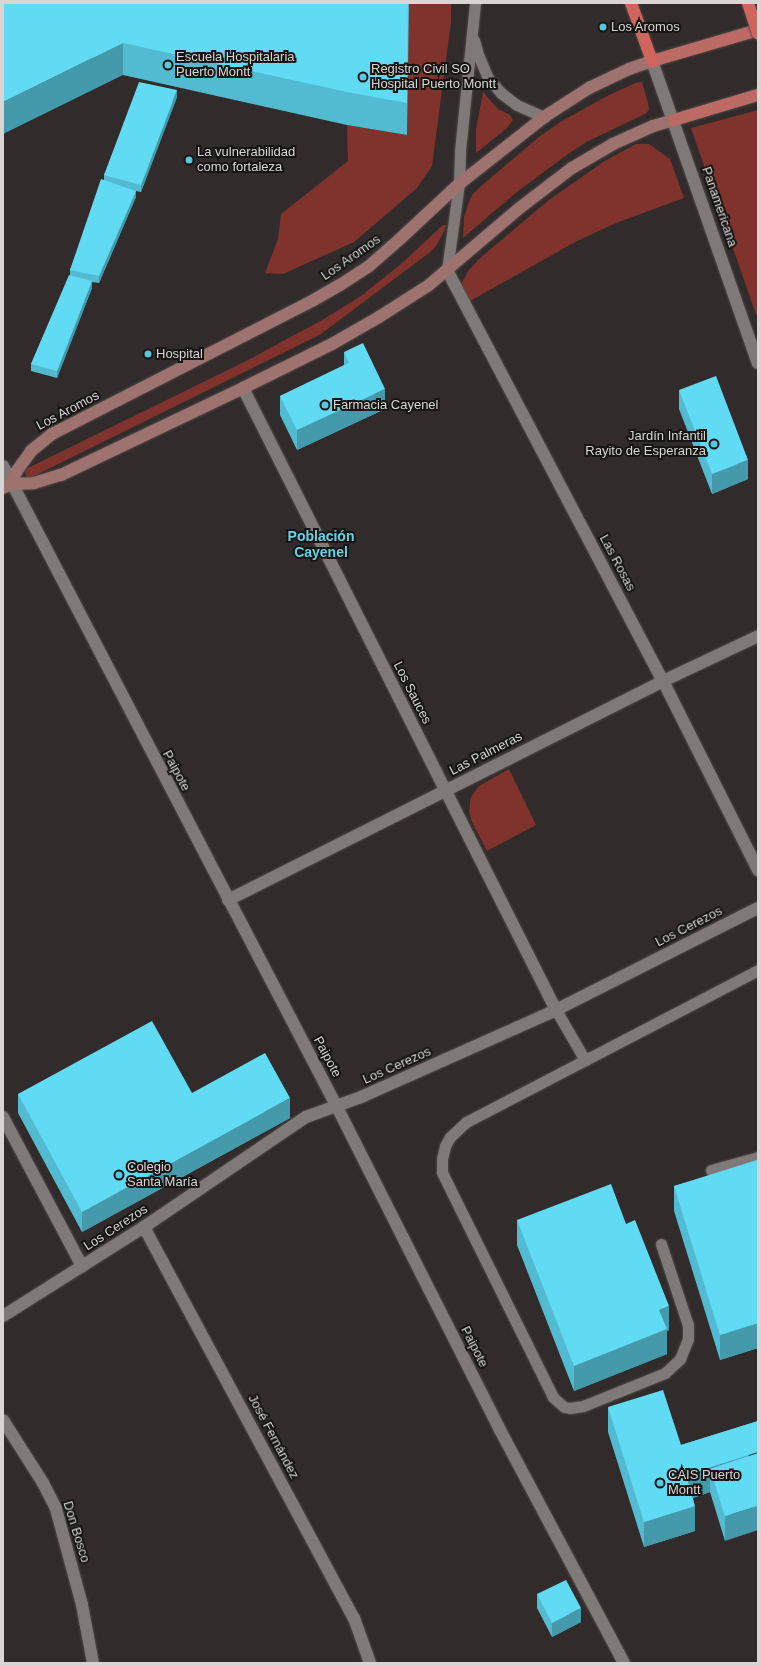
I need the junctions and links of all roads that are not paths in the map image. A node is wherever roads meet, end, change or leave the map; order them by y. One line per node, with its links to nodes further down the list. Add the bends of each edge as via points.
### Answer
1 (475, 3): 5 (lane)
2 (631, 3): 6 (highway)
3 (748, 3): 4 (highway, bridge)
4 (758, 31): 6 (main road, Los Aromos)
5 (472, 32): 8 (lane, via 488,78 501,93 517,105); 10 (lane)
6 (652, 61): 8 (main road, Los Aromos, via 590,88); 9 (street, Panamericana)
7 (758, 95): 9 (main road)
8 (544, 117): 10 (main road, Los Aromos)
9 (674, 120): 11 (main road, via 653,126 613,144 572,168 517,210); 12 (street, Panamericana)
10 (459, 184): 11 (lane); 15 (main road, Los Aromos, via 368,267 312,301 52,434 39,443 24,460)
11 (447, 270): 13 (main road, via 379,317 332,344); 17 (street, Las Rosas)
12 (758, 363)
13 (243, 388): 15 (main road, via 61,475); 18 (street, Los Sauces)
14 (3, 466): 15 (street, Paipote)
15 (7, 486): 20 (street, Paipote)
16 (758, 636): 17 (street, Las Palmeras)
17 (662, 681): 18 (street, Las Palmeras); 19 (street, Las Rosas)
18 (445, 790): 20 (street, Las Palmeras); 23 (street, Los Sauces)
19 (758, 870)
20 (228, 900): 25 (street, Paipote)
21 (758, 908): 23 (street, Los Cerezos)
22 (758, 970): 24 (lane)
23 (556, 1010): 24 (lane); 25 (street, Los Cerezos)
24 (585, 1060): 30 (lane, via 466,1122 450,1137 442,1159 442,1172 558,1403 570,1408 583,1406 665,1372 680,1359 688,1338 688,1326)
25 (337, 1107): 29 (street, Los Cerezos, via 306,1117); 36 (street, Paipote, via 499,1428)
26 (3, 1117): 31 (street)
27 (758, 1157): 28 (lane)
28 (710, 1170)
29 (144, 1227): 31 (street, Los Cerezos); 35 (street, José Fernández, via 354,1618)
30 (661, 1244)
31 (82, 1266): 32 (street, Los Cerezos)
32 (3, 1316)
33 (3, 1420): 34 (street, Don Bosco, via 43,1483 56,1509 82,1605)
34 (93, 1663)
35 (370, 1663)
36 (624, 1663)

